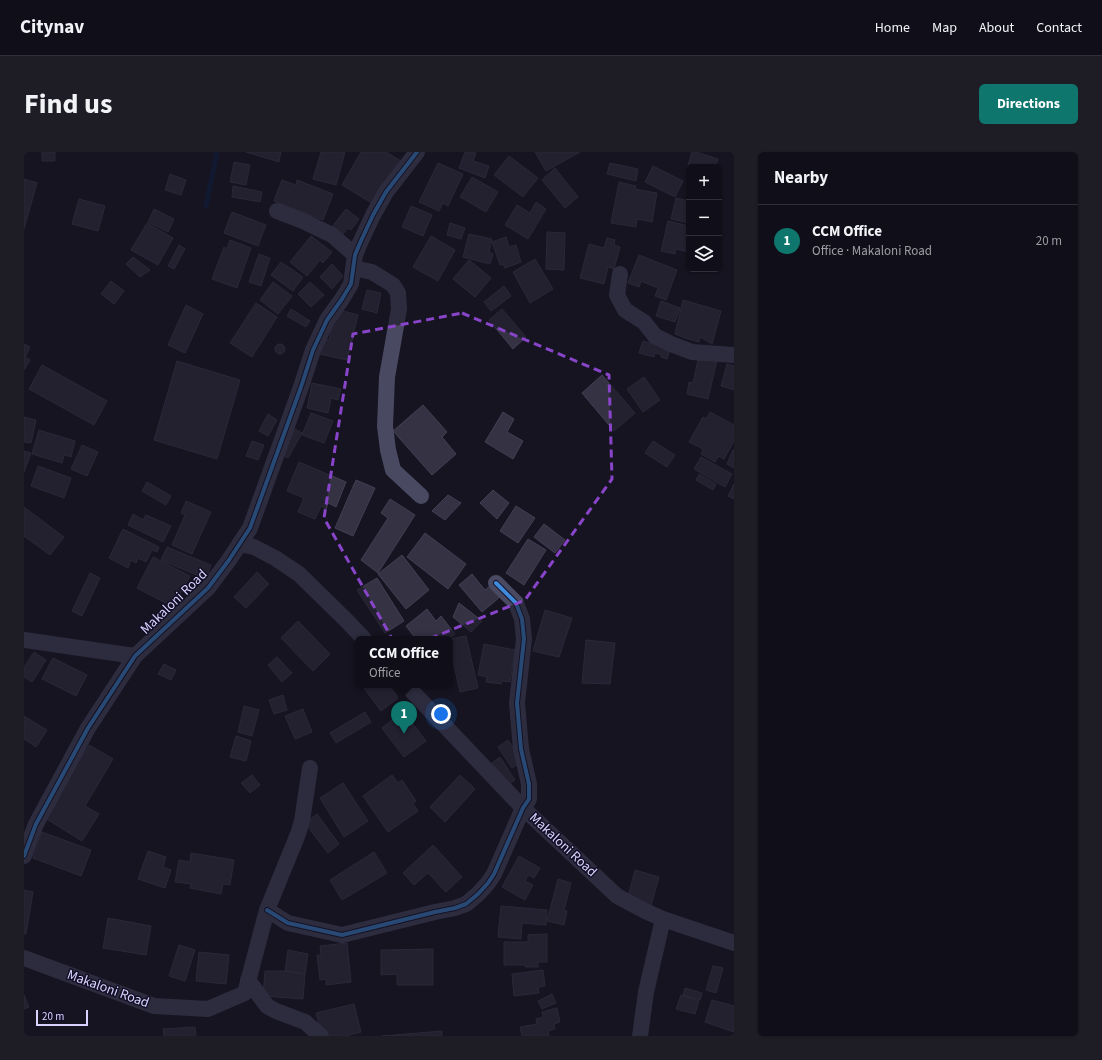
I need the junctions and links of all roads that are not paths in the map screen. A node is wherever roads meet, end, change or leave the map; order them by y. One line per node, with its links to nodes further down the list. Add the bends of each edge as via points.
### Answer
1 (417, 152): 3 (street, Makaloni Road, via 386,192)
2 (277, 211): 3 (street, via 332,235)
3 (356, 255): 6 (street, via 372,272 393,285 398,293 399,309 387,377 385,426 393,470); 7 (street, Makaloni Road, via 351,284 327,320 313,350 250,528)
4 (620, 274): 5 (street, via 617,295 626,310 644,322 655,336 692,352)
5 (734, 355)
6 (422, 496)
7 (239, 544): 9 (street, via 254,547 298,574); 11 (street, Makaloni Road, via 208,588)
8 (496, 583): 14 (street, via 516,603 522,619 524,639 517,703 521,749 529,784 529,799)
9 (361, 636)
10 (24, 640): 11 (street)
11 (135, 656): 15 (street, Makaloni Road, via 88,728 36,824)
12 (409, 688): 14 (street, Makaloni Road)
13 (310, 768): 16 (street, Makaloni Road, via 302,821)
14 (523, 808): 16 (street, via 494,874 466,904 342,935 288,923); 17 (street, Makaloni Road, via 617,896)
15 (24, 856)
16 (267, 910): 20 (street, Makaloni Road)
17 (664, 919): 18 (street, Makaloni Road); 22 (street, via 646,992)
18 (734, 943)
19 (24, 958): 20 (street, Makaloni Road, via 154,1006 208,1009 244,993)
20 (248, 980): 21 (street, via 267,1006 305,1022)
21 (321, 1036)
22 (640, 1036)

